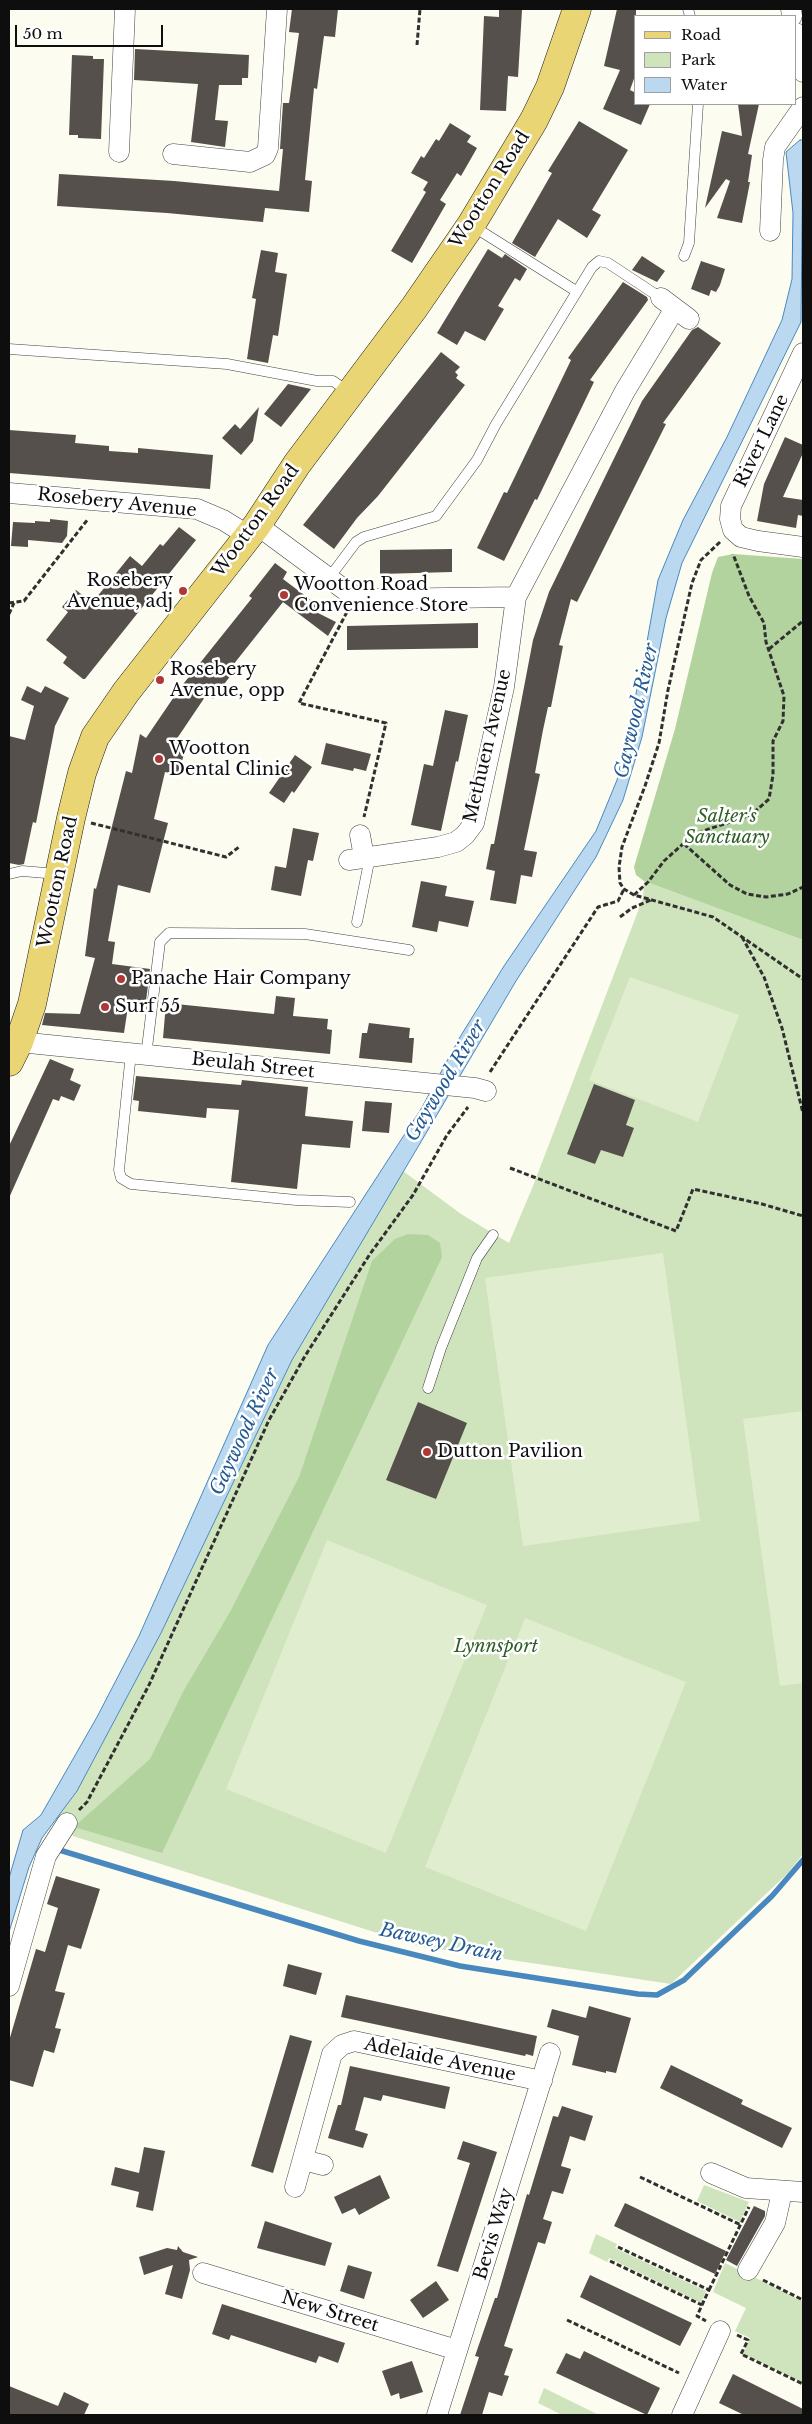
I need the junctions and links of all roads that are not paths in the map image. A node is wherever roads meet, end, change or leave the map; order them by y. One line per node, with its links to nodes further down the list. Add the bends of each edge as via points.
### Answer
1 (125, 9): 8 (street)
2 (277, 9): 9 (street, via 265,155 250,162)
3 (577, 9): 10 (main road, Wootton Road, via 550,87 534,120)
4 (797, 39): 5 (street)
5 (803, 72)
6 (698, 105): 12 (lane, via 690,235)
7 (803, 107): 11 (street, via 775,148)
8 (119, 152)
9 (173, 154)
10 (471, 225): 13 (lane); 17 (main road, Wootton Road, via 414,308)
11 (770, 231)
12 (684, 256)
13 (576, 292): 14 (lane, via 599,261 608,263); 21 (lane, via 477,460 436,516 364,537 356,542)
14 (675, 309): 22 (street, Methuen Avenue, via 624,391)
15 (9, 348): 17 (lane, via 227,364 317,381 333,381)
16 (803, 353): 20 (street, River Lane, via 731,506 729,534)
17 (350, 392): 19 (main road, Wootton Road)
18 (9, 493): 19 (street, Rosebery Avenue, via 197,509)
19 (253, 530): 21 (street); 26 (main road, Wootton Road, via 126,692 95,737 82,773)
20 (803, 546)
21 (329, 578): 22 (street, via 356,596 375,600)
22 (516, 597): 24 (street, Methuen Avenue, via 504,687 474,823 456,842)
23 (360, 835): 24 (street)
24 (361, 858): 27 (lane)
25 (9, 874): 26 (lane)
26 (59, 874): 29 (main road, Wootton Road, via 32,1004)
27 (357, 922)
28 (409, 950): 30 (lane, via 305,934 169,933 160,942)
29 (14, 1052): 30 (street, Beulah Street)
30 (138, 1054): 31 (street, Beulah Street); 32 (lane, via 119,1170 121,1178 132,1184)
31 (480, 1089)
32 (350, 1202)
33 (493, 1235): 34 (lane, via 477,1258)
34 (428, 1388)
35 (65, 1826): 36 (street, via 46,1856)
36 (9, 1986)
37 (550, 2053): 38 (street, Bevis Way)
38 (542, 2081): 39 (street, Adelaide Avenue, via 354,2041 342,2045 332,2054); 48 (street, Bevis Way)
39 (303, 2160): 40 (street); 42 (street, Adelaide Avenue)
40 (323, 2165)
41 (711, 2173): 43 (street, via 746,2188)
42 (295, 2187)
43 (779, 2192): 44 (street); 45 (street, via 775,2222)
44 (803, 2192)
45 (748, 2270)
46 (203, 2273): 48 (street, New Street)
47 (721, 2330): 50 (street)
48 (458, 2350): 49 (street, Bevis Way)
49 (437, 2415)
50 (682, 2415)

